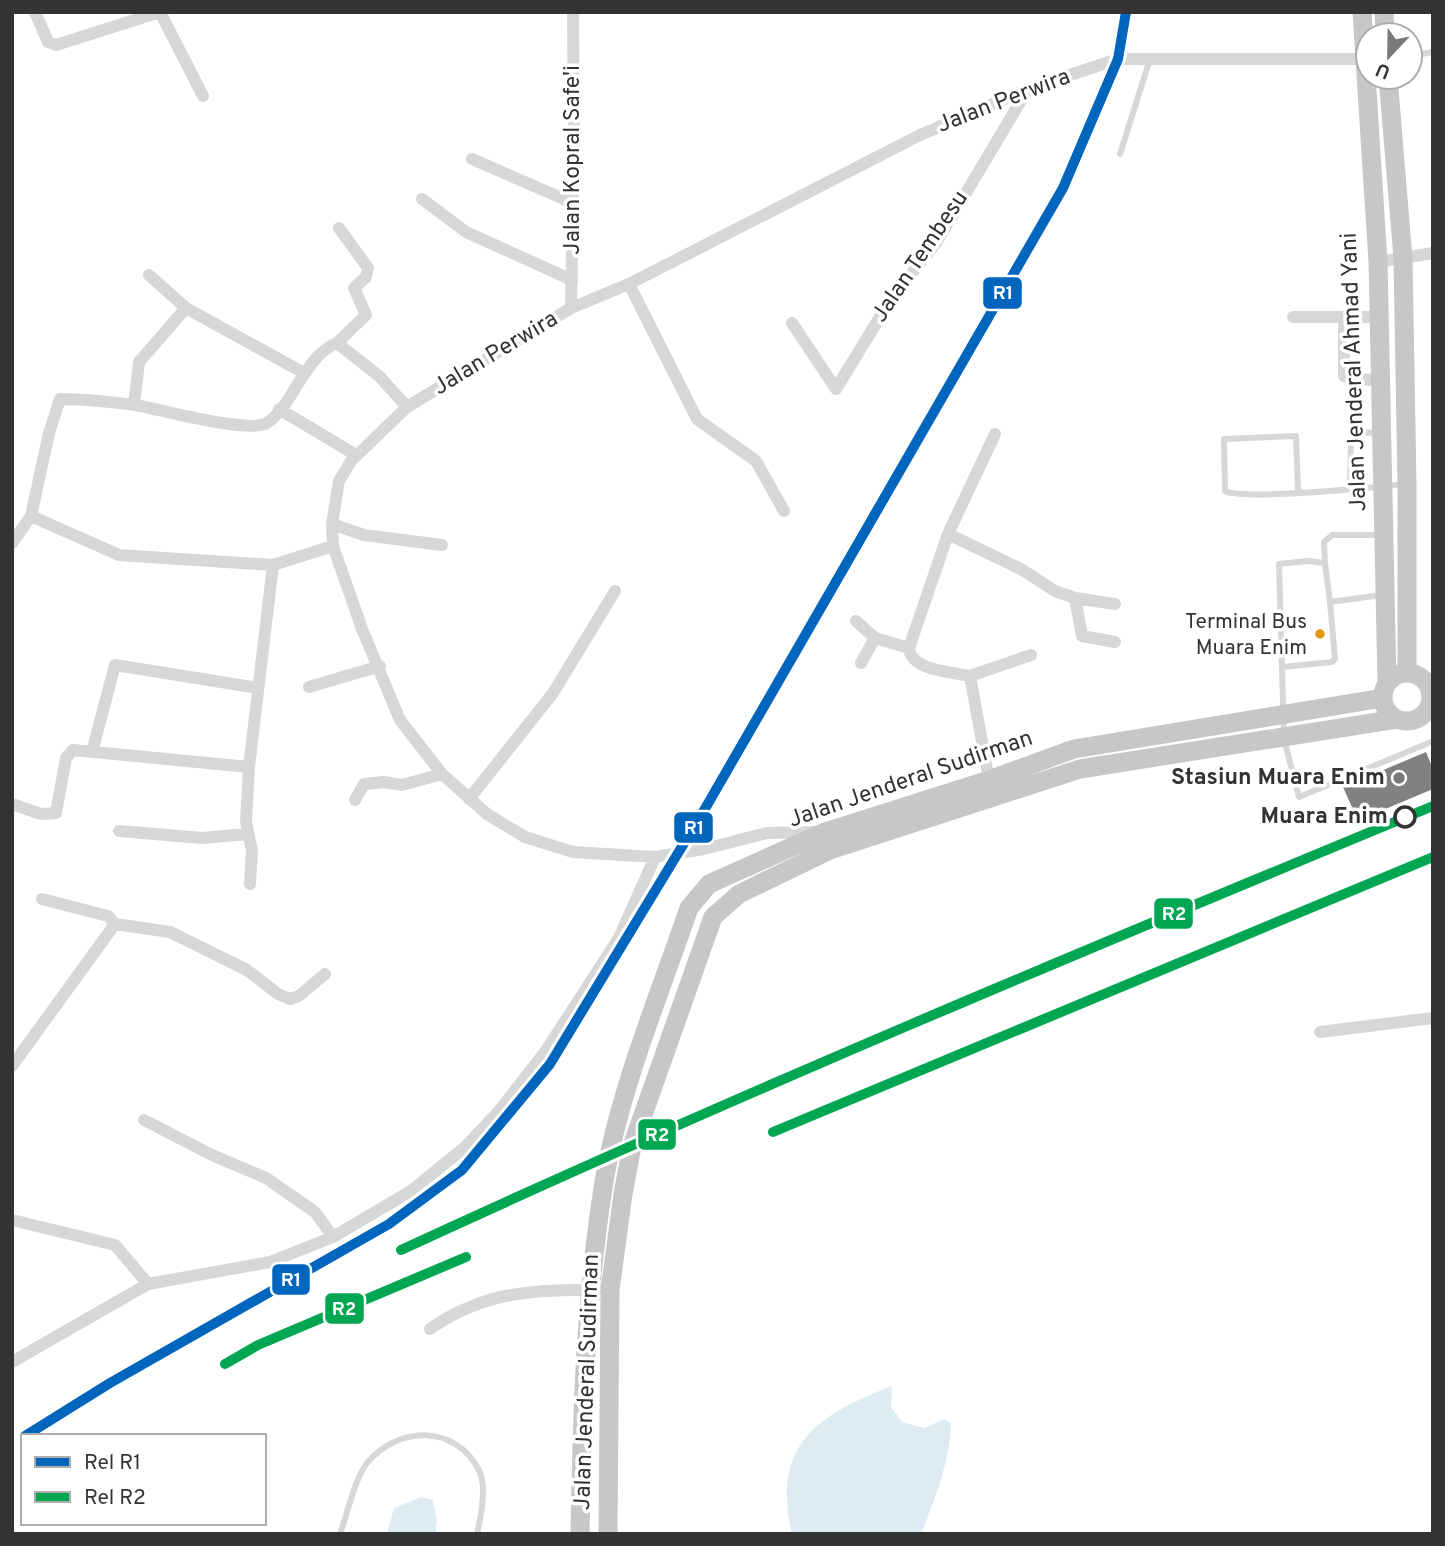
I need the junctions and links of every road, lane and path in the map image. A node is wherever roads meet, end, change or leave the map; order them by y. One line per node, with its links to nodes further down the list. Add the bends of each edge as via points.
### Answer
1 (35, 12): 2 (street, via 48,42 56,45)
2 (160, 12): 9 (street)
3 (573, 12): 13 (street, Jalan Kopral Safe'i)
4 (1150, 59): 5 (street, Jalan Perwira); 6 (street, Jalan Perwira, via 1118,59); 10 (lane)
5 (1354, 59)
6 (1028, 89): 20 (street, Jalan Perwira, via 920,135); 26 (street, Jalan Tembesu, via 936,243 891,299 836,389)
7 (1368, 91): 17 (highway, Jalan Jenderal Ahmad Yani)
8 (1389, 91): 16 (highway, Jalan Jenderal Ahmad Yani)
9 (203, 96)
10 (1120, 154)
11 (472, 159): 13 (street)
12 (422, 200): 19 (street, via 466,232)
13 (573, 203): 19 (street, Jalan Kopral Safe'i)
14 (339, 228): 27 (street, via 368,268 366,277 354,288 366,315)
15 (1433, 253): 16 (street)
16 (1403, 258): 17 (street); 36 (highway, Jalan Jenderal Ahmad Yani)
17 (1378, 261): 25 (highway, Jalan Jenderal Ahmad Yani)
18 (149, 275): 21 (street)
19 (572, 280): 22 (street, Jalan Kopral Safe'i)
20 (629, 284): 22 (street, Jalan Perwira); 40 (street, via 697,419 756,461)
21 (187, 308): 28 (street); 30 (street, via 139,362)
22 (571, 308): 31 (street, Jalan Perwira)
23 (1293, 317): 24 (street)
24 (1344, 317): 25 (street); 29 (street, via 1344,376)
25 (1378, 317): 29 (highway, Jalan Jenderal Ahmad Yani)
26 (792, 323)
27 (337, 343): 28 (street); 31 (street, via 379,376)
28 (304, 373): 32 (street)
29 (1379, 380): 33 (highway, Jalan Jenderal Ahmad Yani)
30 (134, 405): 32 (street, via 249,426 266,423); 41 (street, via 58,400)
31 (407, 408): 35 (street, Jalan Perwira)
32 (279, 409): 35 (street)
33 (1381, 433): 37 (highway, Jalan Jenderal Ahmad Yani); 38 (lane, via 1351,432)
34 (995, 434): 43 (street)
35 (356, 455): 42 (street, Jalan Perwira, via 339,481)
36 (1407, 484): 37 (lane); 63 (highway, Jalan Jenderal Ahmad Yani)
37 (1383, 486): 38 (lane); 44 (highway, Jalan Jenderal Ahmad Yani)
38 (1350, 487): 39 (lane)
39 (1298, 491): 39 (lane, via 1235,495 1225,491 1224,439 1296,436)
40 (784, 511)
41 (31, 516): 45 (street); 49 (street, via 119,555)
42 (332, 524): 46 (street, via 364,535); 47 (street, Jalan Perwira)
43 (947, 534): 52 (street); 58 (street)
44 (1384, 535): 48 (lane, via 1332,535 1324,542); 51 (highway, Jalan Jenderal Ahmad Yani)
45 (13, 539)
46 (442, 545)
47 (333, 546): 49 (street); 61 (street, Jalan Perwira)
48 (1325, 563): 53 (lane); 62 (lane, via 1279,564)
49 (273, 565): 66 (street)
50 (615, 591): 77 (street, via 553,694)
51 (1387, 595): 53 (lane); 67 (highway, Jalan Jenderal Ahmad Yani)
52 (1075, 598): 54 (street); 57 (street, via 1082,636)
53 (1331, 601): 62 (lane, via 1335,659)
54 (1115, 604)
55 (856, 621): 56 (street)
56 (875, 638): 58 (street); 60 (street)
57 (1115, 642)
58 (909, 648): 64 (street, via 920,665)
59 (1031, 655): 64 (street)
60 (861, 663)
61 (380, 666): 65 (street); 75 (street, Jalan Perwira, via 400,720)
62 (1283, 667): 69 (lane)
63 (1407, 673): 67 (highway, via 1396,676); 68 (highway, via 1419,677)
64 (970, 676): 76 (street)
65 (309, 687)
66 (258, 688): 73 (street, via 115,665); 74 (street)
67 (1385, 690): 69 (highway, Jalan Jenderal Sudirman); 70 (highway, via 1387,710)
68 (1432, 697): 70 (highway, via 1420,717)
69 (1283, 716): 71 (lane); 76 (highway, Jalan Jenderal Sudirman, via 1074,749)
70 (1397, 719): 71 (highway, Jalan Jenderal Sudirman)
71 (1284, 738): 72 (lane, via 1299,797); 82 (highway, Jalan Jenderal Sudirman, via 1080,769)
72 (1431, 742)
73 (92, 752): 74 (street); 79 (street, via 73,750 66,758 54,815)
74 (249, 767): 81 (street)
75 (442, 774): 77 (street, Jalan Perwira); 78 (street, via 402,785 364,784)
76 (989, 780): 82 (highway, Jalan Jenderal Sudirman)
77 (469, 799): 83 (street, Jalan Perwira, via 525,837 573,852)
78 (355, 800)
79 (12, 804)
80 (119, 831): 81 (street, via 202,838)
81 (248, 834): 84 (street)
82 (827, 841): 83 (street, Jalan Perwira, via 767,833); 95 (highway, Jalan Jenderal Sudirman, via 739,894 713,917 632,1146); 95 (highway, Jalan Jenderal Sudirman, via 709,884 689,908 610,1153 603,1189)
83 (655, 857): 93 (street, via 619,938 545,1052 499,1111 464,1148 411,1191)
84 (250, 884)
85 (43, 899): 86 (street, via 108,916)
86 (115, 924): 87 (street, via 170,932 240,966 290,999); 90 (street)
87 (325, 974)
88 (1433, 1018): 89 (street)
89 (1320, 1032)
90 (12, 1066)
91 (144, 1120): 93 (street, via 266,1178 315,1212)
92 (12, 1220): 94 (street, via 111,1243)
93 (333, 1237): 94 (street, via 270,1262)
94 (148, 1284): 97 (street)
95 (601, 1290): 96 (street, via 523,1293 476,1302); 100 (highway, Jalan Jenderal Sudirman, via 583,1363); 101 (highway, Jalan Jenderal Sudirman)
96 (430, 1329)
97 (12, 1362)
98 (340, 1534): 99 (lane, via 365,1465 390,1442 426,1433 457,1443 480,1471 482,1512)
99 (477, 1534)
100 (580, 1534)
101 (608, 1534)

